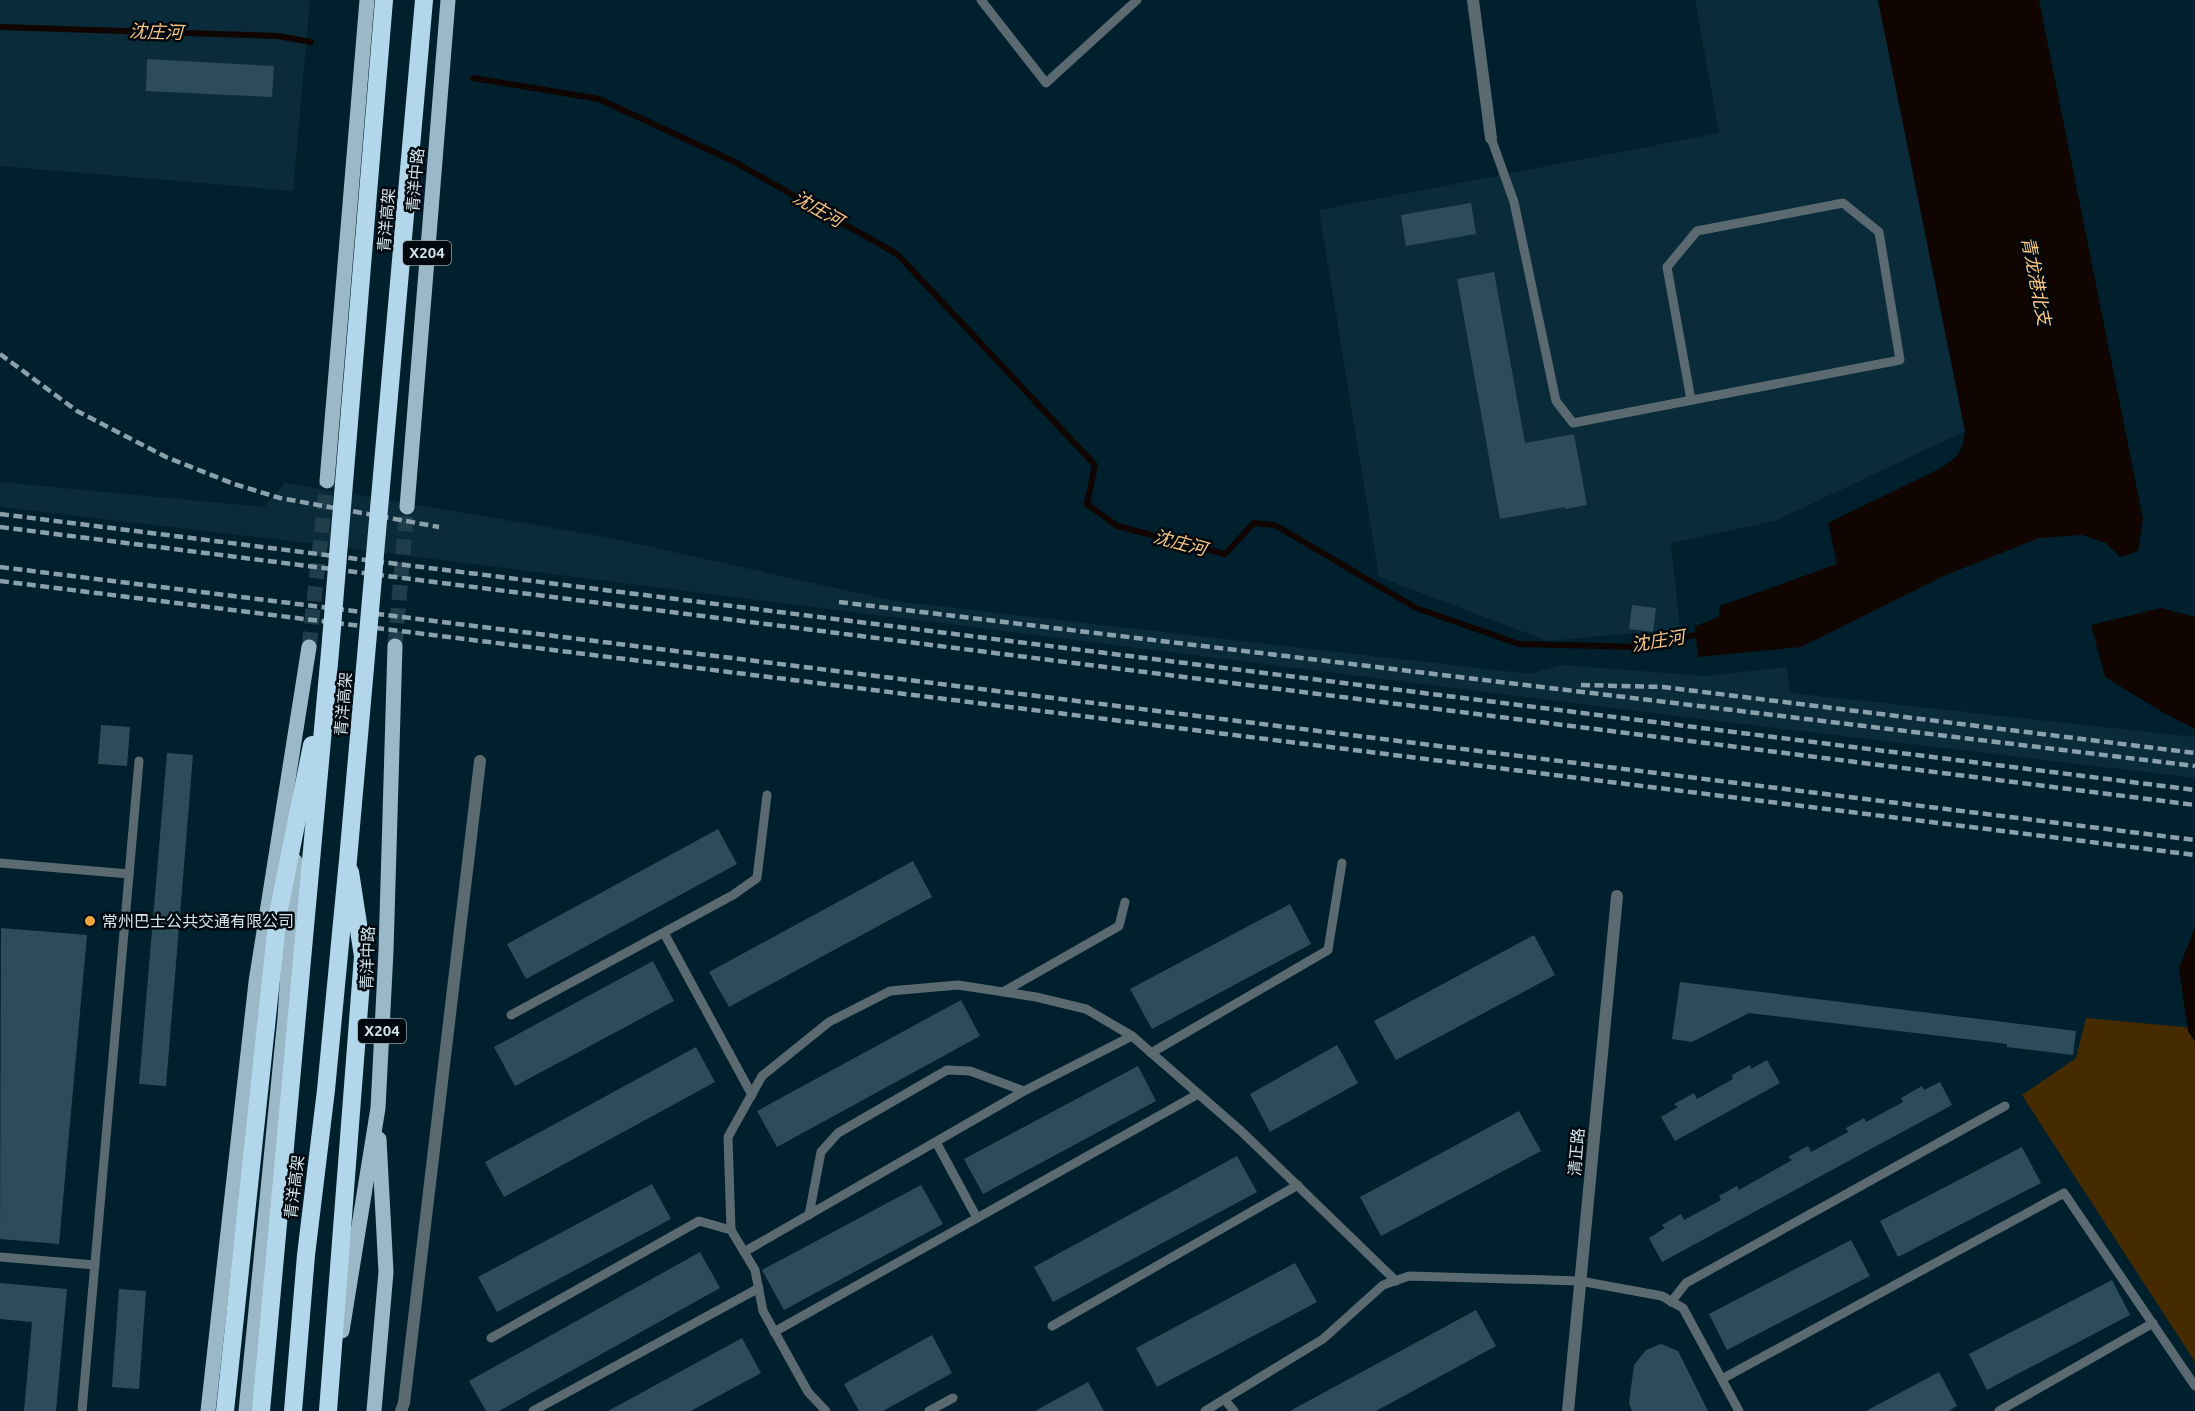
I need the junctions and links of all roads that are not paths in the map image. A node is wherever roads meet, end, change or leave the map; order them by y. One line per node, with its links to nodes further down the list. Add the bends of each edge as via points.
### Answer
1 (367, 0): 10 (main road)
2 (384, 0): 13 (highway, 青洋高架, bridge)
3 (424, 0): 17 (highway, 青洋高架, bridge)
4 (448, 0): 11 (main road, 青洋中路 / X204)
5 (981, 0): 6 (lane, via 1046,83)
6 (1137, 0)
7 (1473, 0): 8 (street)
8 (1491, 138): 9 (lane, via 1514,202 1556,401 1573,423)
9 (1691, 400): 9 (lane, via 1667,267 1697,231 1843,203 1879,232 1900,360)
10 (327, 481)
11 (407, 507)
12 (395, 646): 32 (main road, 青洋中路 / X204)
13 (330, 652): 55 (highway, bridge, via 278,914); 57 (highway, 青洋高架, bridge)
14 (139, 761): 20 (lane)
15 (480, 761): 61 (street)
16 (767, 795): 23 (lane, via 756,878 733,896)
17 (348, 860): 58 (highway, 青洋高架, bridge); 59 (highway, bridge, via 363,956)
18 (0, 863): 20 (lane)
19 (1342, 863): 27 (lane, via 1328,950)
20 (129, 874): 40 (lane)
21 (1617, 896): 42 (street, 清正路)
22 (1125, 902): 24 (lane, via 1119,926)
23 (664, 933): 25 (lane); 30 (lane)
24 (1003, 992): 26 (lane, via 1086,1009); 30 (lane, via 958,985 890,991 829,1022 762,1077)
25 (511, 1015)
26 (1132, 1036): 27 (lane); 28 (lane)
27 (1151, 1053): 29 (lane)
28 (1024, 1091): 33 (lane); 35 (lane, via 970,1071 947,1071 838,1133 821,1152)
29 (1198, 1094): 34 (lane); 36 (lane)
30 (752, 1095): 37 (lane, via 728,1137)
31 (2005, 1106): 44 (lane, via 1686,1283)
32 (378, 1108): 59 (main road, 青洋中路 / X204); 60 (main road, via 386,1272)
33 (936, 1142): 35 (lane); 36 (lane)
34 (1298, 1185): 41 (lane); 46 (lane)
35 (808, 1215): 38 (lane)
36 (977, 1218): 47 (lane)
37 (731, 1230): 38 (lane); 48 (lane, via 699,1221)
38 (744, 1252): 43 (lane, via 755,1270)
39 (0, 1257): 40 (lane)
40 (95, 1265): 53 (lane)
41 (1396, 1281): 42 (lane, via 1409,1276); 52 (lane, via 1383,1285 1323,1339)
42 (1580, 1281): 44 (lane, via 1662,1296); 67 (street, 清正路)
43 (759, 1288): 47 (lane, via 763,1311); 62 (lane)
44 (1671, 1302): 49 (lane, via 1683,1308)
45 (2153, 1323): 49 (lane, via 2064,1193); 50 (lane); 69 (lane)
46 (1052, 1326)
47 (774, 1332): 63 (lane, via 808,1392)
48 (491, 1338)
49 (1722, 1379): 68 (lane)
50 (2195, 1386)
51 (953, 1398): 64 (lane)
52 (1225, 1400): 65 (lane); 66 (lane)
53 (82, 1411)
54 (208, 1411): 56 (main road, via 256,982 309,647 285,1018)
55 (225, 1411)
56 (246, 1411)
57 (261, 1411)
58 (293, 1411)
59 (328, 1411)
60 (374, 1411)
61 (401, 1411)
62 (533, 1411)
63 (826, 1411)
64 (929, 1411)
65 (1205, 1411)
66 (1234, 1411)
67 (1568, 1411)
68 (1739, 1411)
69 (1999, 1411)

